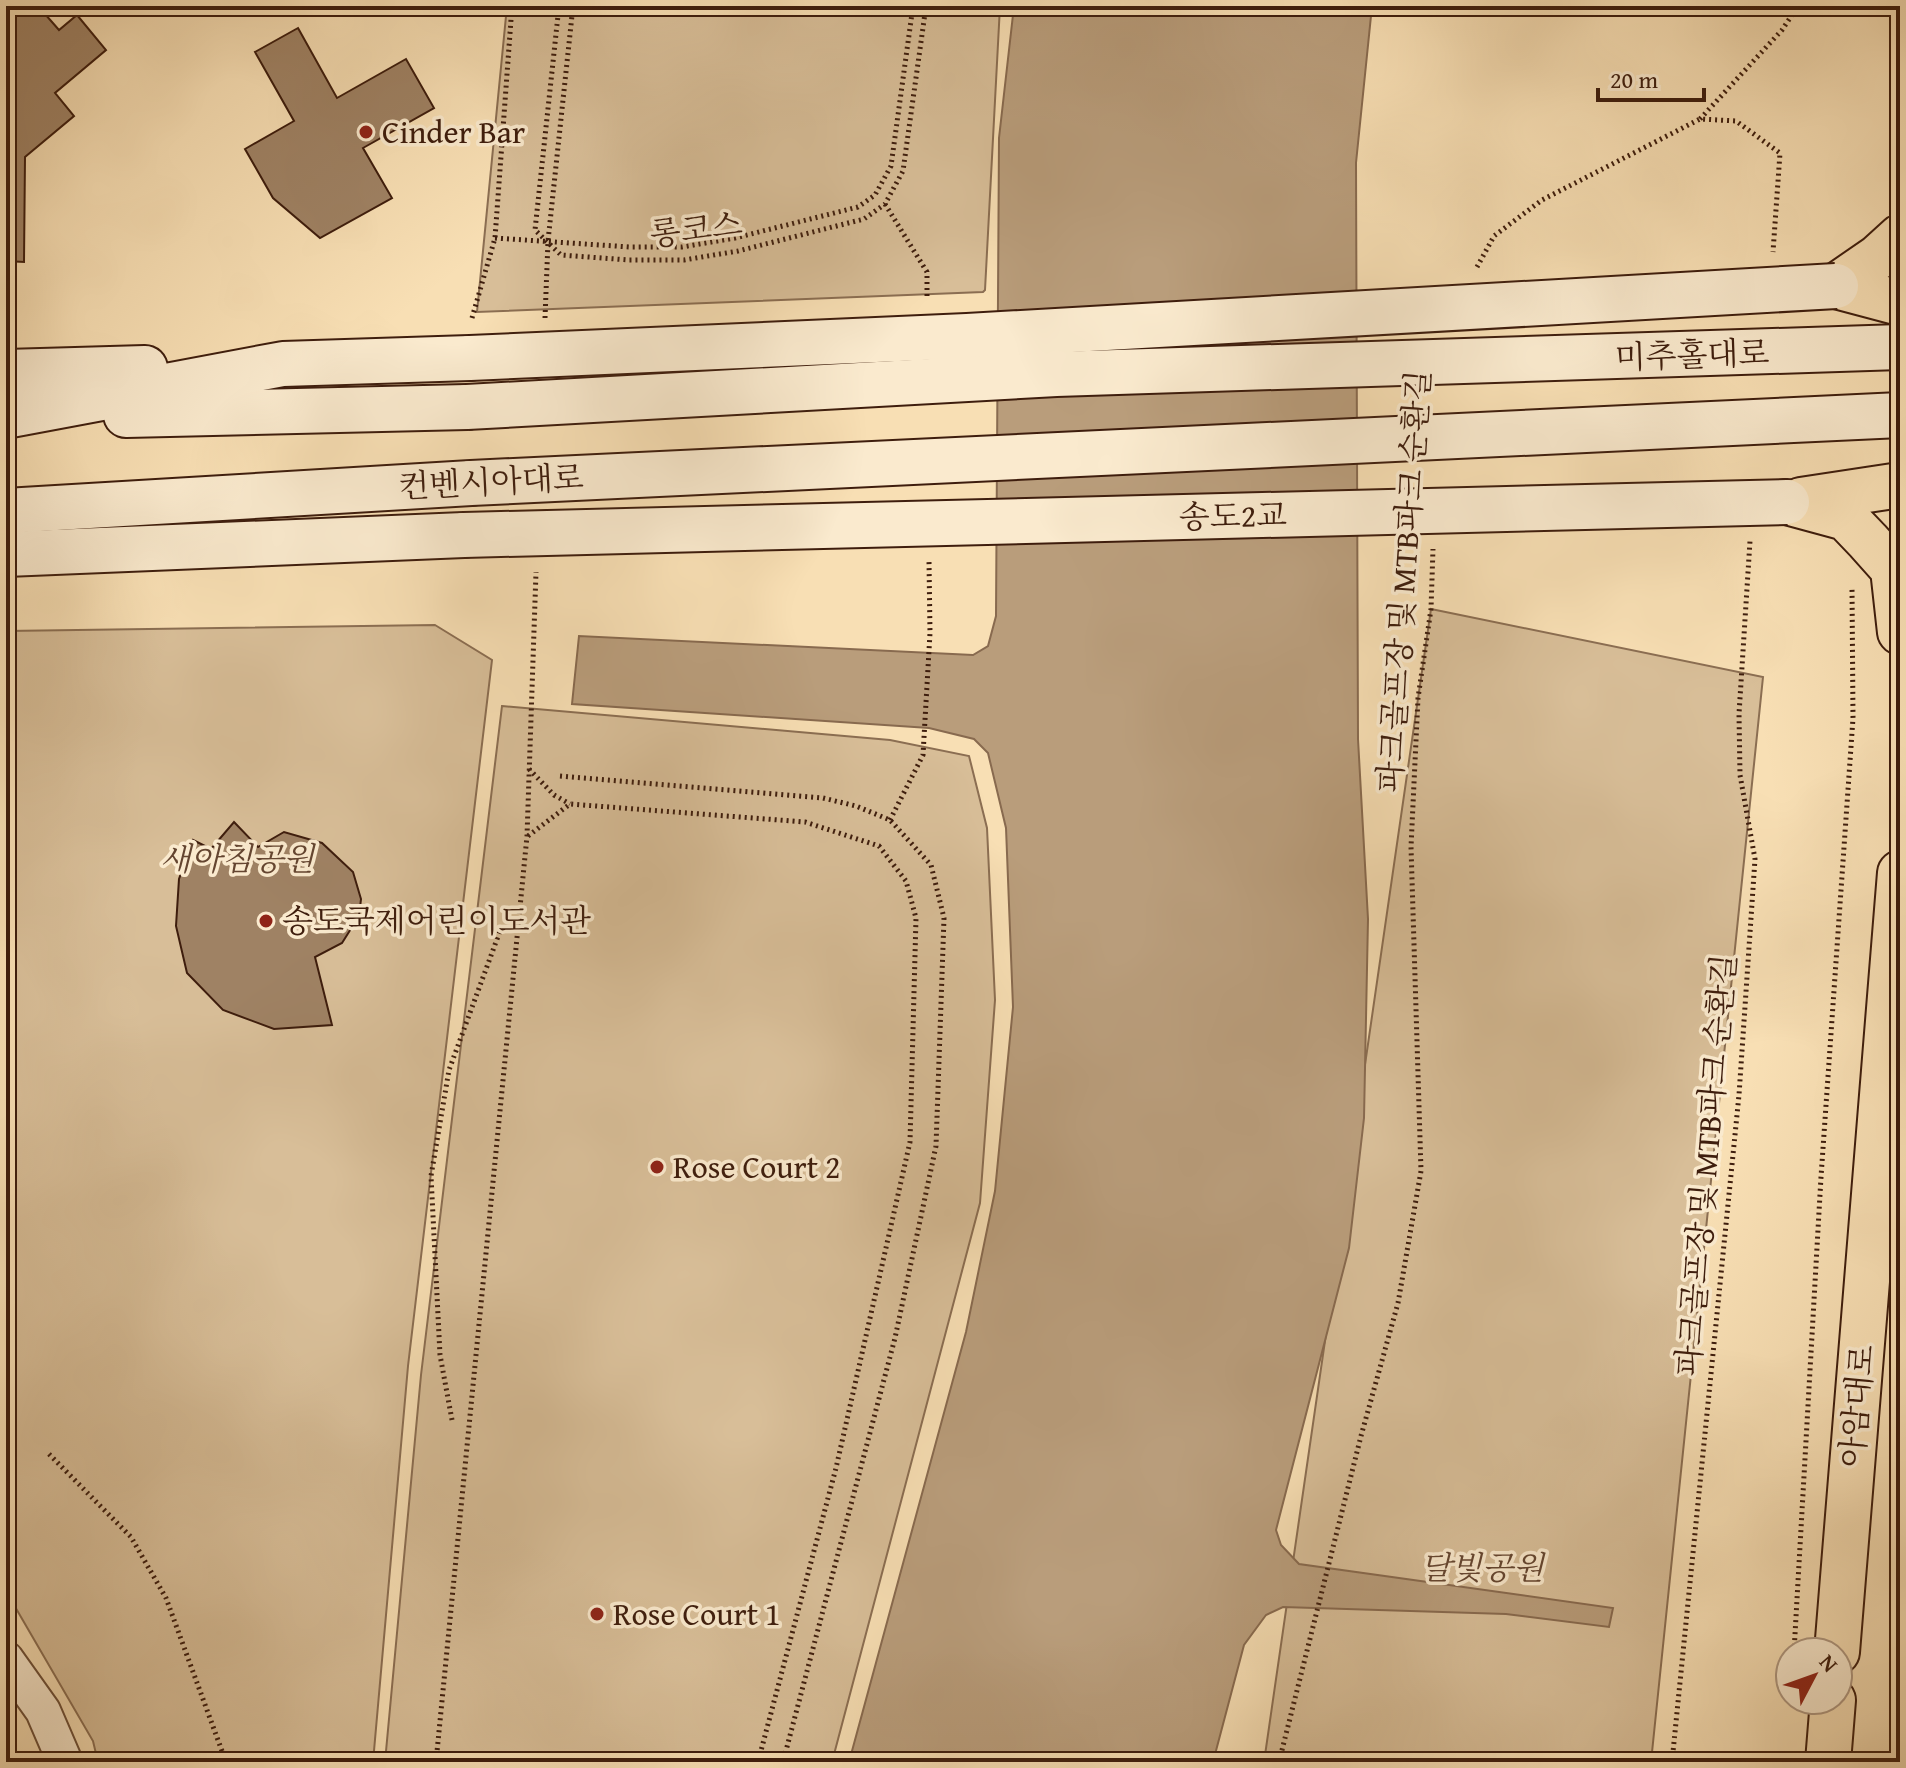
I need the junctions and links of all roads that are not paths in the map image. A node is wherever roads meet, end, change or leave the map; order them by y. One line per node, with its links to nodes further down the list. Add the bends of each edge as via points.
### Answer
1 (1900, 237): 2 (main road)
2 (1836, 286): 3 (main road); 5 (main road, 미추홀대로, bridge, via 1483,289 967,336 470,340)
3 (1900, 303)
4 (1900, 347): 8 (main road, 미추홀대로, bridge, via 972,379 467,407)
5 (283, 364): 6 (main road); 8 (main road)
6 (6, 372)
7 (1900, 415): 11 (main road, 컨벤시아대로, bridge, via 471,483)
8 (6, 417)
9 (1900, 485): 10 (main road)
10 (1787, 502): 12 (main road, 송도2교, bridge); 14 (main road, via 1846,518 1893,569)
11 (6, 511)
12 (972, 522): 13 (main road, 컨벤시아대로, bridge)
13 (6, 554)
14 (1900, 632)
15 (1900, 873): 16 (main road, 아암대로)
16 (1895, 988): 17 (main road, 아암대로)
17 (1838, 1636)
18 (6, 1659): 20 (street, via 43,1711)
19 (1832, 1716): 21 (main road)
20 (65, 1762)
21 (1828, 1762)

